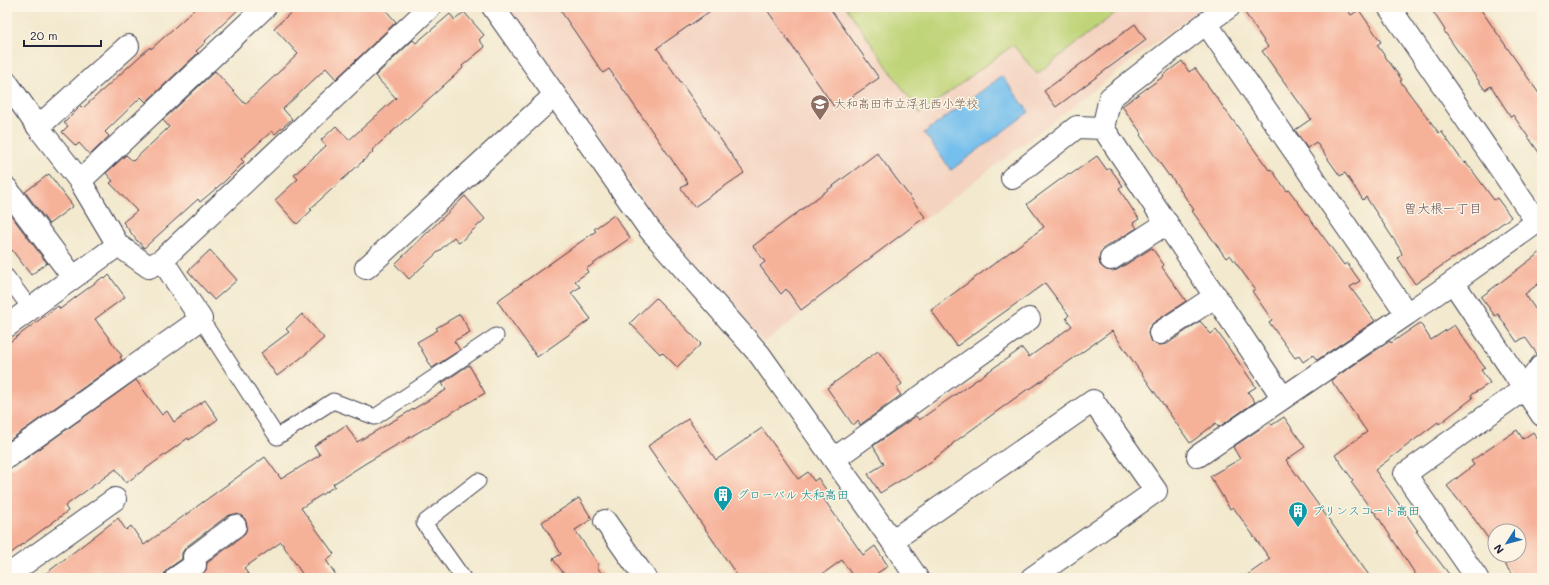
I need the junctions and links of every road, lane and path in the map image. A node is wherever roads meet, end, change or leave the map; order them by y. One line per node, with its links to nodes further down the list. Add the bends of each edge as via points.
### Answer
1 (265, 7): 13 (street)
2 (430, 7): 18 (street)
3 (493, 7): 9 (street)
4 (1229, 7): 6 (street)
5 (1389, 7): 22 (street, via 1537,222)
6 (1206, 23): 11 (street, via 1110,98); 25 (street)
7 (128, 46): 10 (street)
8 (7, 83): 10 (street)
9 (555, 94): 19 (street); 37 (street, via 650,230 760,355)
10 (38, 127): 13 (street)
11 (1103, 128): 12 (street, via 1077,127); 15 (street)
12 (1012, 178)
13 (80, 181): 16 (street)
14 (7, 189): 20 (street)
15 (1167, 223): 17 (street); 23 (street)
16 (118, 245): 18 (street, via 149,267); 20 (street)
17 (1111, 259)
18 (162, 260): 26 (street)
19 (366, 268)
20 (73, 276): 24 (street)
21 (7, 277): 24 (lane)
22 (1453, 282): 25 (street); 32 (street)
23 (1216, 296): 29 (street); 33 (street)
24 (30, 308): 28 (street)
25 (1407, 314): 33 (street)
26 (201, 319): 30 (lane, via 277,437 333,401 375,417); 36 (street)
27 (1029, 319): 37 (street)
28 (7, 326)
29 (1160, 332)
30 (496, 336)
31 (1542, 365): 32 (street)
32 (1524, 389): 34 (street); 49 (street, via 1405,474)
33 (1283, 398): 35 (street)
34 (1542, 415)
35 (1198, 456)
36 (7, 457)
37 (834, 459): 42 (street)
38 (478, 481): 45 (lane, via 424,523)
39 (115, 499): 43 (street)
40 (605, 521): 46 (street)
41 (235, 526): 44 (street, via 194,557 195,565)
42 (892, 541): 47 (street); 48 (street, via 1093,401 1156,491)
43 (7, 576)
44 (176, 578)
45 (463, 578)
46 (645, 578)
47 (917, 578)
48 (1032, 578)
49 (1477, 578)

